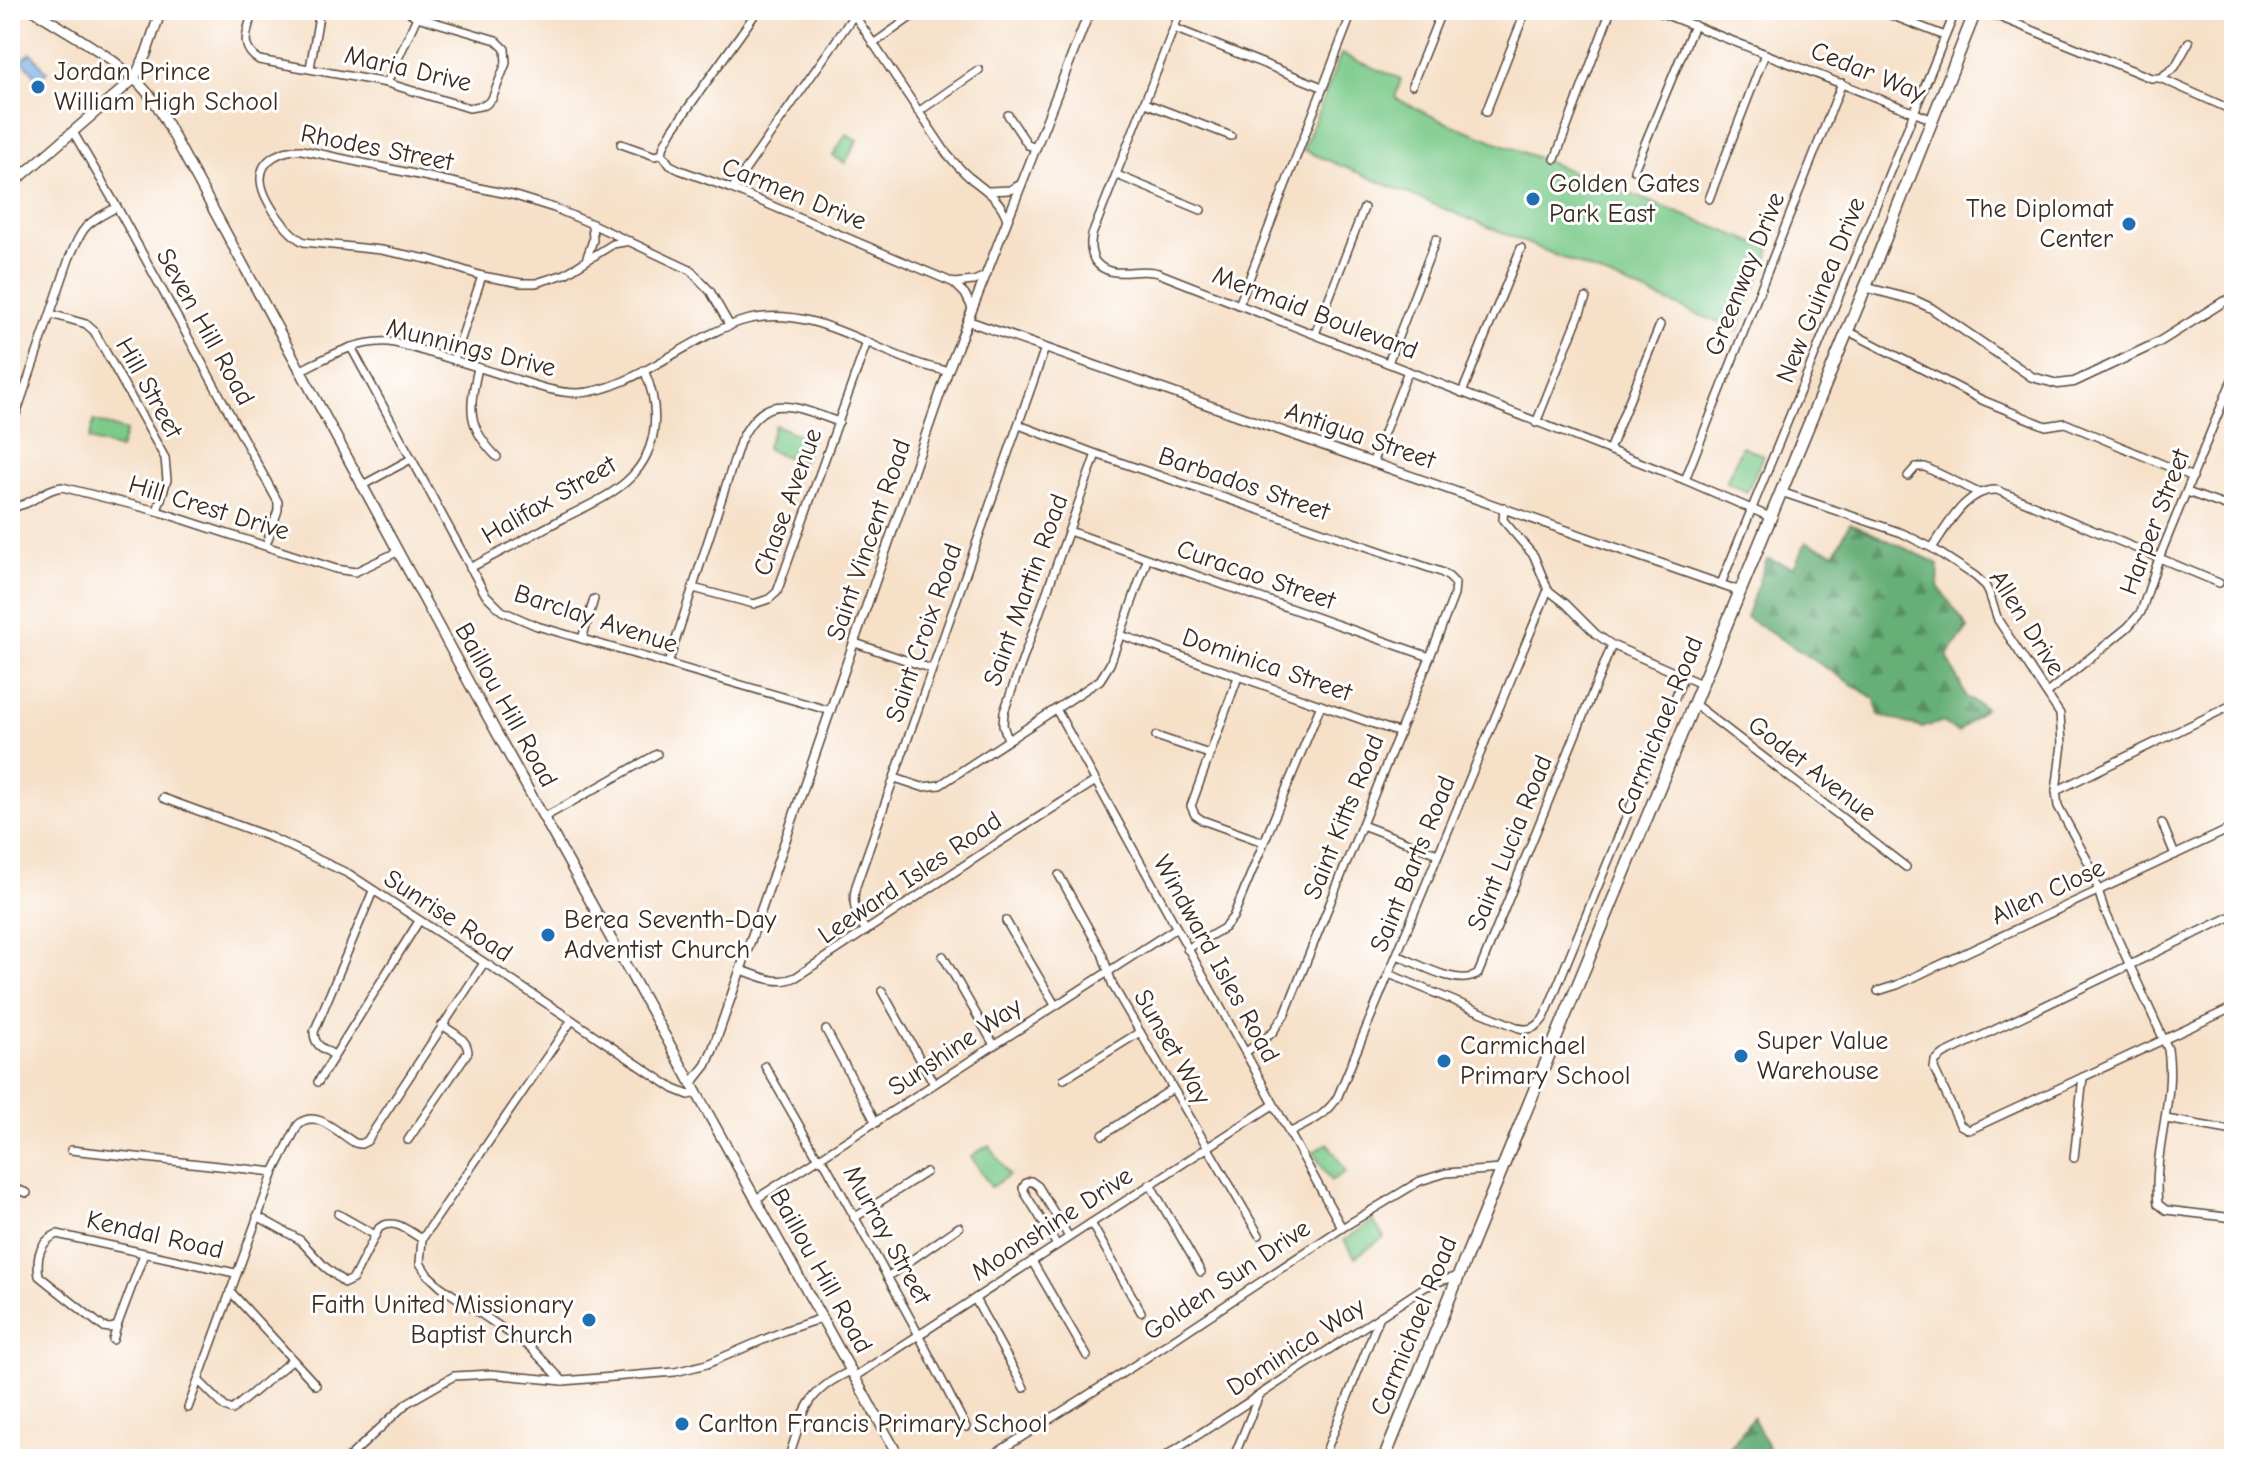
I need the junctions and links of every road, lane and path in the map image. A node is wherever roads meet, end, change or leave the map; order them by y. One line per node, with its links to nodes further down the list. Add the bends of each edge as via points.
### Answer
1 (33, 10): 30 (main road, Baillou Hill Road)
2 (161, 10): 30 (main road)
3 (253, 10): 27 (street, Maria Drive, via 248,54)
4 (320, 10): 27 (street)
5 (406, 10): 20 (street, Maria Drive)
6 (758, 10): 46 (street, via 673,129)
7 (921, 10): 25 (street)
8 (1090, 10): 45 (street, Saint Vincent Road)
9 (1181, 10): 22 (street, Mermaid Boulevard)
10 (1352, 10): 34 (street)
11 (1442, 10): 33 (street)
12 (1526, 10): 38 (street)
13 (1611, 10): 47 (street)
14 (1654, 10): 19 (street, Cedar Way)
15 (1878, 10): 23 (street)
16 (1956, 10): 23 (street, New Guinea Drive)
17 (1979, 10): 29 (street); 41 (main road, Carmichael Road)
18 (853, 12): 25 (street); 52 (street)
19 (1669, 13): 21 (street, Cedar Way)
20 (417, 17): 31 (street); 31 (street, Maria Drive, via 496,40 505,49 506,63 492,99 469,108)
21 (1694, 25): 26 (street, Cedar Way); 48 (street)
22 (1174, 28): 34 (street); 35 (street, Mermaid Boulevard)
23 (1945, 36): 39 (street, New Guinea Drive)
24 (2189, 42): 29 (street, via 2175,67)
25 (873, 44): 37 (street)
26 (1765, 54): 32 (street, Cedar Way); 54 (street)
27 (310, 68): 31 (street, Maria Drive)
28 (979, 70): 37 (street)
29 (2160, 78): 36 (street)
30 (134, 79): 42 (main road); 85 (main road, Baillou Hill Road, via 162,113)
31 (387, 83)
32 (1842, 83): 39 (street, Cedar Way); 101 (street, Greenway Drive)
33 (1412, 85)
34 (1322, 87): 70 (street)
35 (1145, 103): 43 (street); 49 (street, Mermaid Boulevard)
36 (2234, 111)
37 (918, 112): 53 (street, via 956,165)
38 (1486, 112)
39 (1915, 112): 41 (street, Cedar Way); 108 (street, New Guinea Drive)
40 (1008, 115): 45 (street, via 1028,145)
41 (1933, 120): 67 (main road, Carmichael Road)
42 (73, 132): 51 (main road); 55 (street, Seven Hill Road)
43 (1231, 136)
44 (621, 144): 46 (street, Carmen Drive)
45 (1036, 148): 50 (street, Saint Vincent Road)
46 (662, 154): 52 (street, Carmen Drive, via 680,170)
47 (1555, 159)
48 (1634, 170)
49 (1117, 175): 57 (street); 70 (street, Mermaid Boulevard, via 1091,239 1098,264 1115,273 1158,273)
50 (1021, 184): 53 (street); 58 (street, Saint Vincent Road)
51 (10, 186)
52 (732, 189): 66 (street, Carmen Drive)
53 (989, 191): 58 (street)
54 (1709, 199)
55 (117, 207): 72 (street, via 80,232); 113 (street, Seven Hill Road, via 278,502)
56 (1364, 208): 77 (street)
57 (1201, 210)
58 (1007, 219): 65 (street, Saint Vincent Road)
59 (592, 224): 61 (street, Rhodes Street); 63 (street); 64 (street, Rhodes Street, via 512,195 308,150 279,153 263,170 262,186 274,209 304,242 381,250)
60 (1436, 239): 82 (street)
61 (630, 241): 63 (street, Rhodes Street); 75 (street, Rhodes Street, via 697,276)
62 (1521, 248): 89 (street)
63 (586, 260): 64 (street, Rhodes Street, via 536,283)
64 (482, 276): 81 (street)
65 (985, 276): 66 (street); 71 (street, Saint Vincent Road)
66 (954, 283): 71 (street)
67 (1864, 287): 69 (street, via 1931,308 2032,377 2058,384 2074,382 2159,342); 76 (main road, Carmichael Road)
68 (1586, 298): 91 (street)
69 (2234, 298)
70 (1239, 305): 77 (street, Mermaid Boulevard)
71 (972, 308): 73 (street, Saint Vincent Road)
72 (51, 314): 93 (street); 110 (street, Hill Street, via 94,331 165,458 167,480)
73 (968, 321): 80 (street, Antigua Street); 86 (street, Saint Vincent Road)
74 (1660, 325): 94 (street)
75 (730, 326): 78 (street, Munnings Drive, via 765,317 794,318); 84 (street, Munnings Drive)
76 (1848, 331): 100 (street, via 1982,400 2046,426 2065,423); 103 (main road, Carmichael Road)
77 (1315, 334): 82 (street, Mermaid Boulevard)
78 (867, 342): 86 (street, Munnings Drive, via 905,360); 90 (street, Chase Avenue)
79 (351, 347): 81 (street, Munnings Drive, via 389,342); 85 (street, Munnings Drive); 97 (street, Barclay Avenue)
80 (1045, 348): 92 (street, Saint Croix Road); 98 (street, Antigua Street)
81 (454, 360): 83 (street, Munnings Drive)
82 (1388, 363): 87 (street, Mermaid Boulevard)
83 (478, 368): 84 (street, Munnings Drive, via 577,393 608,387); 96 (street, via 471,398 473,423)
84 (644, 370): 118 (street, Halifax Street, via 655,427 631,477 604,497)
85 (299, 371): 102 (main road, Baillou Hill Road)
86 (948, 371): 128 (street, Saint Vincent Road)
87 (1408, 371): 89 (street, Mermaid Boulevard); 98 (street)
88 (2234, 375): 100 (street, Harper Street)
89 (1462, 393): 91 (street, Mermaid Boulevard)
90 (839, 422): 122 (street, Chase Avenue, via 774,596 754,604); 122 (street, via 782,406 756,417 740,442)
91 (1536, 423): 94 (street, Mermaid Boulevard)
92 (1019, 425): 95 (street, Barbados Street); 132 (street, Saint Croix Road)
93 (10, 432)
94 (1609, 450): 101 (street, Mermaid Boulevard)
95 (1096, 454): 112 (street, Saint Martin Road); 119 (street, Barbados Street, via 1441,572)
96 (497, 457)
97 (411, 459): 102 (street); 118 (street, Barclay Avenue)
98 (1373, 461): 107 (street, Antigua Street)
99 (1908, 476): 105 (street, via 1916,467 1925,467)
100 (2193, 477): 104 (street, Harper Street)
101 (1685, 480): 108 (street, Mermaid Boulevard)
102 (361, 486): 115 (main road, Baillou Hill Road)
103 (1781, 492): 111 (main road, Carmichael Road); 114 (street, Allen Drive)
104 (2187, 492): 109 (street); 116 (street, Harper Street)
105 (1979, 493): 114 (street); 116 (street, via 1997,490)
106 (10, 507): 110 (street, Hill Crest Drive, via 62,487)
107 (1504, 507): 121 (street, Antigua Street); 123 (street, via 1503,520 1534,556)
108 (1754, 509): 111 (street, Mermaid Boulevard); 121 (street, New Guinea Drive)
109 (2234, 509)
110 (157, 511): 113 (street, Hill Crest Drive)
111 (1770, 517): 124 (main road, Carmichael Road)
112 (1069, 531): 117 (street, Curacao Street); 144 (street, Saint Martin Road, via 1004,712)
113 (266, 545): 115 (street, Hill Crest Drive, via 355,572)
114 (1932, 548): 136 (street, Allen Drive, via 1985,585 1998,620)
115 (397, 552): 151 (main road, Baillou Hill Road)
116 (2159, 558): 120 (street); 136 (street, Harper Street, via 2136,620)
117 (1147, 560): 126 (street); 130 (street, Curacao Street)
118 (470, 568): 127 (street, Barclay Avenue, via 502,611)
119 (1455, 583): 130 (street, Saint Kitts Road)
120 (2219, 583)
121 (1721, 584): 124 (street, Antigua Street)
122 (693, 588): 131 (street)
123 (1548, 590): 129 (street); 156 (street, Saint Barts Road)
124 (1739, 591): 135 (main road, Carmichael Road)
125 (594, 599): 127 (street)
126 (1121, 635): 134 (street, Dominica Street); 140 (street, via 1103,677)
127 (582, 639): 131 (street, Barclay Avenue)
128 (855, 643): 132 (street); 141 (street, Saint Vincent Road)
129 (1612, 645): 133 (street); 168 (street, Saint Lucia Road, via 1478,974 1456,980)
130 (1430, 657): 142 (street, Saint Kitts Road)
131 (668, 664): 141 (street, Barclay Avenue)
132 (932, 669): 147 (street, Saint Croix Road)
133 (1684, 676): 135 (street); 179 (street)
134 (1238, 677): 139 (street, Dominica Street); 146 (street)
135 (1701, 684): 137 (main road, Carmichael Road)
136 (2047, 693): 149 (street, Allen Drive, via 2062,729)
137 (1693, 703): 158 (street, Godet Avenue); 180 (main road, Carmichael Road)
138 (2234, 704): 149 (street)
139 (1321, 705): 142 (street, Dominica Street); 155 (street)
140 (1056, 709): 144 (street); 148 (street, Windward Isles Road)
141 (831, 711): 172 (street, Saint Vincent Road)
142 (1400, 733): 153 (street, Saint Kitts Road)
143 (1156, 736): 146 (street)
144 (1008, 740): 147 (street, via 936,787)
145 (657, 754): 151 (street)
146 (1209, 754): 155 (street, via 1192,802 1194,812 1202,820)
147 (895, 778): 166 (street, Saint Croix Road, via 854,893 854,910)
148 (1094, 782): 165 (street, Windward Isles Road); 166 (street, Leeward Isles Road)
149 (2056, 791): 160 (street, Allen Drive, via 2061,815)
150 (163, 798): 161 (street, Sunrise Road, via 270,837)
151 (543, 818): 194 (main road, Baillou Hill Road)
152 (2162, 823): 157 (street)
153 (1362, 825): 156 (street); 187 (street, Saint Kitts Road, via 1285,1014 1272,1033)
154 (2234, 827): 157 (street, Allen Close)
155 (1263, 842): 167 (street, via 1230,922)
156 (1438, 854): 168 (street, Saint Barts Road)
157 (2175, 855): 160 (street, Allen Close)
158 (1906, 867)
159 (1059, 875): 173 (street, Sunset Way)
160 (2099, 889): 171 (street, Allen Drive); 176 (street, Allen Close)
161 (373, 891): 163 (street, Sunrise Road); 188 (street, via 314,1032 319,1046)
162 (2234, 915): 171 (street)
163 (419, 921): 170 (street, Sunrise Road); 188 (street)
164 (1006, 921): 177 (street)
165 (1176, 928): 167 (street, Windward Isles Road); 173 (street, Sunshine Way)
166 (866, 931): 172 (street, Leeward Isles Road, via 791,980 775,981)
167 (1187, 949): 187 (street, Windward Isles Road)
168 (1397, 955): 174 (street, Saint Barts Road)
169 (943, 956): 186 (street)
170 (484, 963): 181 (street, Sunrise Road); 182 (street)
171 (2130, 965): 185 (street, Allen Drive); 190 (street, via 1939,1056 1934,1065 1960,1125 1969,1130)
172 (741, 970): 194 (street, Saint Vincent Road)
173 (1108, 970): 177 (street, Sunshine Way); 184 (street, Sunset Way)
174 (1389, 974): 179 (street, via 1522,1030 1540,1024); 200 (street, Saint Barts Road, via 1333,1104)
175 (882, 991): 193 (street)
176 (1878, 991)
177 (1055, 1005): 186 (street, Sunshine Way)
178 (2234, 1007): 185 (street)
179 (1547, 1011): 180 (street)
180 (1564, 1019): 207 (main road, Carmichael Road)
181 (572, 1020): 194 (street, Sunrise Road, via 674,1089 689,1095); 224 (street)
182 (442, 1025): 202 (street, via 467,1043 468,1052); 208 (street, via 367,1141 355,1143 307,1118 298,1125)
183 (826, 1030): 198 (street)
184 (1140, 1032): 191 (street); 195 (street, Sunset Way)
185 (2165, 1039): 190 (street); 197 (street, Allen Drive, via 2170,1061)
186 (994, 1045): 193 (street, Sunshine Way)
187 (1246, 1052): 196 (street, Windward Isles Road)
188 (334, 1055): 192 (street)
189 (765, 1066): 206 (street, Murray Street)
190 (2083, 1077): 205 (street)
191 (1064, 1079)
192 (318, 1082)
193 (934, 1084): 198 (street, Sunshine Way)
194 (694, 1089): 213 (main road, Baillou Hill Road)
195 (1172, 1089): 201 (street); 203 (street, Sunset Way)
196 (1273, 1105): 200 (street, Windward Isles Road); 203 (street, Moonshine Drive)
197 (2166, 1119): 199 (street); 217 (street, Allen Drive, via 2160,1206)
198 (876, 1123): 206 (street, Sunshine Way)
199 (2234, 1131)
200 (1289, 1133): 220 (street, Windward Isles Road)
201 (1103, 1135)
202 (408, 1140)
203 (1208, 1147): 210 (street, Moonshine Drive); 222 (street, Sunset Way)
204 (71, 1150): 208 (street)
205 (2074, 1158)
206 (820, 1159): 213 (street, Sunshine Way); 216 (street, Murray Street)
207 (1502, 1169): 220 (street, Golden Sun Drive, via 1446,1173 1420,1181); 231 (main road, Carmichael Road)
208 (274, 1172): 215 (street)
209 (926, 1172): 216 (street)
210 (1150, 1184): 218 (street, Moonshine Drive); 228 (street)
211 (10, 1187): 212 (street)
212 (27, 1193)
213 (756, 1199): 236 (main road, Baillou Hill Road)
214 (338, 1214): 221 (street)
215 (257, 1216): 221 (street, via 300,1240 345,1283 353,1279); 229 (street)
216 (854, 1218): 230 (street, Murray Street)
217 (2234, 1218)
218 (1091, 1223): 223 (street, Moonshine Drive); 234 (street)
219 (959, 1227): 230 (street)
220 (1342, 1228): 253 (street, Golden Sun Drive)
221 (375, 1235): 224 (street, via 393,1222)
222 (1259, 1235)
223 (1069, 1237): 225 (street, Moonshine Drive); 225 (street, via 1038,1186 1027,1182 1025,1193)
224 (422, 1239): 244 (street, via 424,1272 530,1347)
225 (1057, 1245): 227 (street, Moonshine Drive)
226 (144, 1254): 229 (street, Kendal Road); 237 (street); 237 (street, Kendal Road, via 57,1234 44,1242 39,1276 103,1327)
227 (1032, 1261): 233 (street, Moonshine Drive); 240 (street)
228 (1201, 1272)
229 (235, 1273): 232 (street)
230 (887, 1277): 238 (street, Murray Street)
231 (1458, 1277): 235 (street, Dominica Way, via 1428,1285); 257 (main road, Carmichael Road)
232 (230, 1291): 241 (street); 243 (street)
233 (975, 1299): 238 (street, Moonshine Drive); 246 (street)
234 (1141, 1312)
235 (1381, 1315): 247 (street, Dominica Way); 256 (street)
236 (822, 1318): 242 (main road, Baillou Hill Road); 244 (street, via 694,1368)
237 (117, 1326): 239 (street)
238 (919, 1335): 242 (street, Moonshine Drive); 249 (street, Murray Street)
239 (113, 1340)
240 (1087, 1356)
241 (292, 1360): 243 (street, via 232,1410); 245 (street)
242 (853, 1374): 251 (street, Moonshine Drive, via 827,1383 810,1399); 252 (main road, Baillou Hill Road)
243 (198, 1380): 248 (street)
244 (563, 1381): 250 (street, via 454,1376 407,1403)
245 (316, 1385)
246 (1024, 1388)
247 (1259, 1396): 254 (street, Dominica Way); 255 (street)
248 (188, 1408)
249 (966, 1427)
250 (347, 1459)
251 (788, 1459)
252 (900, 1459)
253 (987, 1459)
254 (1161, 1459)
255 (1233, 1459)
256 (1323, 1459)
257 (1384, 1459)

